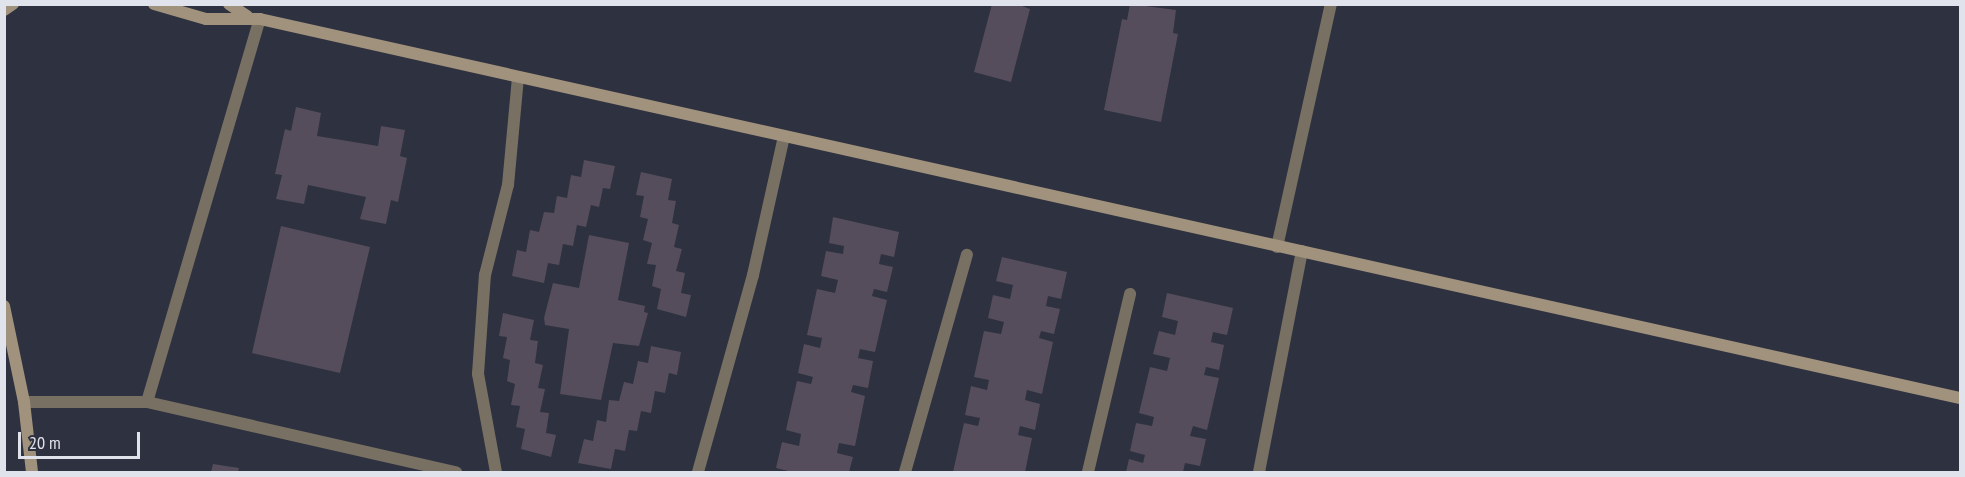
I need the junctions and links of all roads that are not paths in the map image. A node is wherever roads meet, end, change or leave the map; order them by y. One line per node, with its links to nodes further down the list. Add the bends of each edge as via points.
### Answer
1 (13, 4): 5 (street)
2 (154, 4): 6 (street, via 206,19)
3 (229, 4): 6 (street)
4 (1331, 4): 9 (street)
5 (4, 10)
6 (253, 17): 7 (street); 16 (street)
7 (518, 77): 8 (street); 19 (street, via 508,185 484,275 478,374)
8 (784, 136): 9 (street); 20 (street, via 753,275)
9 (1277, 247): 10 (street)
10 (1302, 251): 14 (street); 23 (street)
11 (967, 255): 21 (street)
12 (1130, 294): 22 (street)
13 (4, 306): 15 (street)
14 (1960, 398)
15 (24, 402): 16 (street); 17 (street)
16 (147, 402): 18 (street)
17 (32, 472)
18 (456, 472)
19 (496, 472)
20 (698, 472)
21 (905, 472)
22 (1088, 472)
23 (1259, 472)

